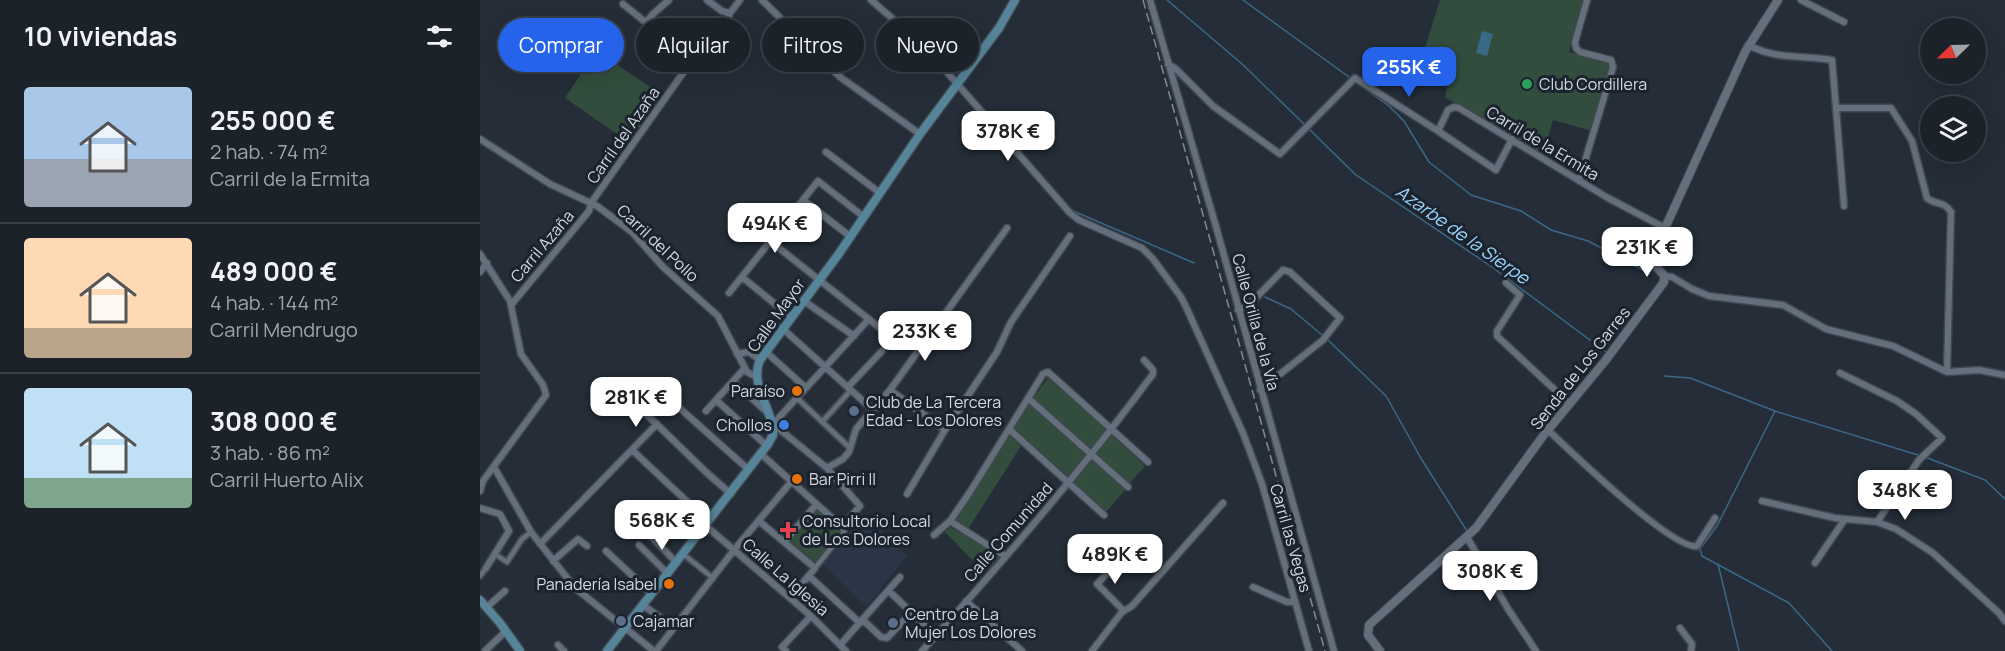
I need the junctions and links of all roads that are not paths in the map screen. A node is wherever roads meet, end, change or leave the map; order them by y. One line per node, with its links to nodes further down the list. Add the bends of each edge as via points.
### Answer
1 (669, 0): 11 (street, via 647,21)
2 (707, 0): 12 (street)
3 (740, 0): 12 (street, Carril del Azaña)
4 (762, 0): 19 (street, via 840,77)
5 (871, 0): 16 (street, Carril las Vegas, via 916,39)
6 (1016, 0): 16 (main road, Calle Mayor)
7 (1150, 0): 15 (street, Calle Orilla de la Vía)
8 (1587, 0): 23 (street, via 1576,48 1611,60 1613,67)
9 (1778, 0): 14 (street)
10 (1801, 0): 13 (street)
11 (623, 4)
12 (730, 13): 26 (street, Carril del Azaña, via 717,40 702,48 688,66)
13 (1844, 22)
14 (1748, 45): 17 (street, via 1787,58 1832,60); 30 (street)
15 (1168, 64): 18 (street, via 1213,106 1280,154 1355,78); 44 (street, Calle Orilla de la Vía)
16 (956, 85): 19 (main road, Calle Mayor); 139 (street, Carril las Vegas, via 1070,213 1142,248 1181,297 1243,433 1272,515)
17 (1836, 108): 27 (street); 57 (street, via 1891,108 1912,141 1927,198 1951,212)
18 (1438, 131): 21 (street, Carril de la Ermita, via 1448,110 1454,107); 21 (street, via 1496,170)
19 (920, 134): 24 (main road, Calle Mayor)
20 (480, 139): 26 (street, Carril del Pollo, via 550,184)
21 (1512, 139): 23 (street, Carril de la Ermita)
22 (826, 152): 24 (street)
23 (1580, 181): 30 (street, Carril de la Ermita)
24 (880, 193): 28 (main road, Calle Mayor)
25 (803, 200): 28 (street, via 818,181); 32 (street); 33 (street)
26 (591, 203): 43 (street, Carril Azaña, via 589,211); 52 (street, Carril del Pollo, via 632,232 663,267 711,309 724,324)
27 (1844, 206)
28 (864, 217): 32 (main road, Calle Mayor)
29 (1007, 228): 65 (street)
30 (1665, 228): 37 (street, via 1652,261)
31 (1070, 236): 79 (street, via 1011,322 997,352)
32 (851, 237): 39 (main road, Calle Mayor)
33 (770, 242): 38 (street); 39 (street)
34 (480, 254): 35 (street)
35 (487, 263): 36 (street); 43 (street)
36 (480, 272)
37 (1665, 276): 57 (street, via 1709,296 1783,305 1826,329 1893,346); 70 (street, Senda de Los Garres)
38 (742, 277): 41 (street); 45 (street)
39 (819, 281): 42 (main road, Calle Mayor); 46 (street)
40 (1506, 283): 70 (street, via 1520,296 1497,336)
41 (729, 293)
42 (804, 301): 45 (main road, Calle Mayor); 49 (street)
43 (511, 305): 87 (street, via 521,354 546,395)
44 (1238, 310): 66 (street, Calle Orilla de la Vía); 66 (street, via 1253,302 1282,270 1290,272 1340,318 1323,340)
45 (791, 317): 47 (main road, Calle Mayor)
46 (869, 320): 48 (street); 49 (street)
47 (782, 328): 50 (main road, Calle Mayor); 55 (street)
48 (880, 328)
49 (854, 336): 55 (street)
50 (765, 351): 53 (main road, Calle Mayor); 63 (street)
51 (882, 351): 64 (street)
52 (737, 354): 53 (street, via 749,352); 56 (street, Carril del Pollo)
53 (760, 360): 60 (main road, Calle Mayor)
54 (1144, 360): 77 (street, Calle Comunidad, via 1154,374)
55 (826, 366): 63 (street); 64 (street)
56 (744, 369): 60 (street); 61 (street)
57 (1947, 372): 59 (street, via 1979,370)
58 (1840, 373): 106 (street, via 1897,401 1942,438 1919,460)
59 (2005, 375)
60 (757, 376): 74 (main road, Calle Mayor)
61 (732, 381): 69 (street); 74 (street)
62 (657, 388): 89 (street)
63 (806, 388): 67 (street)
64 (850, 388): 72 (street); 75 (street)
65 (890, 390): 72 (street); 79 (street)
66 (1260, 390): 164 (street, Calle Orilla de la Vía)
67 (797, 398): 74 (street); 75 (street)
68 (1028, 398): 77 (street, via 1048,372); 78 (street); 85 (street)
69 (716, 400): 73 (street); 81 (street)
70 (1570, 404): 80 (street, Senda de Los Garres)
71 (639, 406): 76 (street)
72 (873, 410): 82 (street, via 856,429)
73 (706, 411)
74 (772, 420): 81 (main road, via 773,435); 88 (street)
75 (822, 422): 82 (street)
76 (657, 424): 83 (street); 94 (street)
77 (1113, 428): 85 (street, Calle Comunidad); 86 (street)
78 (1009, 429): 90 (street); 104 (street)
79 (945, 430): 95 (street)
80 (1548, 430): 102 (street, via 1646,518 1683,544 1696,546); 111 (street, Senda de Los Garres)
81 (767, 446): 84 (main road)
82 (850, 448): 88 (street, via 843,459)
83 (632, 450): 107 (street, Calle La Iglesia); 113 (street)
84 (761, 454): 89 (main road); 91 (street)
85 (1091, 454): 90 (street, Calle Comunidad); 92 (street)
86 (1148, 462)
87 (494, 467): 93 (street); 109 (street)
88 (827, 468): 108 (street, via 860,506)
89 (749, 470): 94 (main road)
90 (1069, 481): 100 (street); 120 (street, Calle Comunidad)
91 (791, 483): 98 (street); 105 (street)
92 (1128, 487)
93 (480, 491)
94 (731, 494): 107 (main road)
95 (908, 494)
96 (1762, 501): 103 (street)
97 (1223, 503): 141 (street)
98 (816, 505): 108 (street); 112 (street)
99 (480, 508): 118 (street, via 500,514 508,528)
100 (1104, 515)
101 (633, 518): 123 (street)
102 (1715, 518)
103 (1845, 519): 106 (street); 124 (street)
104 (950, 520): 110 (street); 120 (street)
105 (759, 521): 112 (street); 116 (street)
106 (1877, 522): 144 (street, via 1896,529 1933,553)
107 (708, 524): 116 (street, Calle La Iglesia); 119 (main road)
108 (842, 526): 126 (street, via 844,532)
109 (531, 532): 113 (street); 118 (street, via 507,562)
110 (934, 535)
111 (1467, 537): 165 (street, Senda de Los Garres, via 1369,625 1368,635); 166 (street)
112 (784, 542): 126 (street)
113 (540, 544): 122 (street)
114 (639, 545): 127 (street)
115 (587, 546): 122 (street, via 578,539)
116 (735, 550): 131 (street); 136 (street, Calle La Iglesia)
117 (606, 551): 135 (street)
118 (495, 554): 125 (street)
119 (683, 554): 123 (main road); 131 (street)
120 (1005, 556): 137 (street, Calle Comunidad)
121 (1121, 559): 141 (street, via 1097,584)
122 (553, 561): 147 (street, via 575,588)
123 (676, 563): 127 (main road)
124 (1815, 563)
125 (486, 568): 128 (street)
126 (815, 568): 129 (street)
127 (668, 574): 135 (main road)
128 (480, 576)
129 (809, 576): 136 (street); 145 (street)
130 (900, 577): 134 (street)
131 (714, 578): 146 (street)
132 (1253, 587): 139 (street)
133 (505, 591): 138 (street)
134 (889, 591): 142 (street); 145 (street)
135 (652, 594): 140 (main road)
136 (791, 597): 143 (street, Calle La Iglesia)
137 (966, 601): 150 (street, Calle Comunidad); 161 (street)
138 (482, 602): 149 (main road)
139 (1295, 602): 163 (street, Carril las Vegas)
140 (644, 605): 146 (street); 147 (main road)
141 (1124, 611): 162 (street)
142 (912, 613): 145 (street, via 887,638); 150 (street)
143 (812, 616): 152 (street, Calle La Iglesia); 158 (street, via 782,647)
144 (2005, 621)
145 (862, 622): 152 (street)
146 (673, 627): 157 (street)
147 (625, 628): 156 (main road); 157 (street)
148 (1680, 628): 167 (street, via 1692,644)
149 (506, 631): 153 (street); 154 (main road)
150 (936, 636): 160 (street, Calle Comunidad)
151 (558, 645): 155 (street)
152 (840, 645): 159 (street, Calle La Iglesia)
153 (485, 651)
154 (520, 651)
155 (564, 651)
156 (607, 651)
157 (655, 651)
158 (786, 651)
159 (846, 651)
160 (922, 651)
161 (1022, 651)
162 (1092, 651)
163 (1309, 651)
164 (1334, 651)
165 (1380, 651)
166 (1536, 651)
167 (1691, 651)

